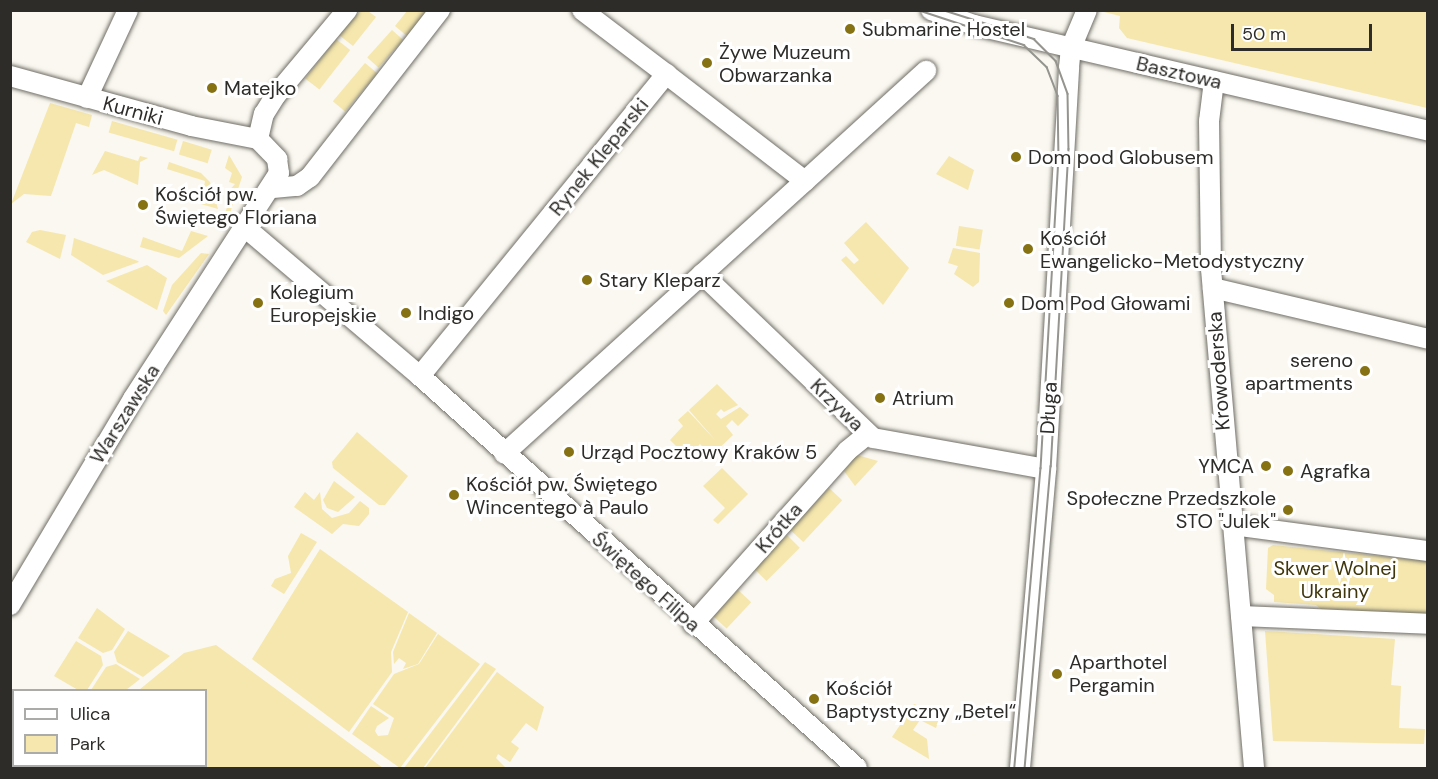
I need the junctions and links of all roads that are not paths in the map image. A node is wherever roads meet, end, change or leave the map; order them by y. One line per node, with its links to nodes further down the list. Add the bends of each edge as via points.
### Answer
1 (128, 10): 12 (street)
2 (347, 10): 14 (street, via 276,94 264,114)
3 (440, 10): 16 (street, via 310,177 297,186)
4 (582, 10): 9 (street)
5 (931, 10): 7 (street, Basztowa)
6 (1087, 10): 7 (street, Długa)
7 (1071, 48): 11 (street, Basztowa); 24 (street, Długa)
8 (926, 71): 15 (street)
9 (666, 74): 15 (street); 21 (street, Rynek Kleparski)
10 (10, 76): 12 (street, Kurniki)
11 (1214, 81): 13 (street, Basztowa); 19 (street, Krowoderska, via 1209,121)
12 (87, 98): 14 (street, Kurniki)
13 (1428, 131)
14 (258, 140): 16 (street, via 277,159 279,173)
15 (805, 182): 18 (street)
16 (273, 188): 17 (street, Warszawska)
17 (246, 228): 21 (street, Świętego Filipa); 27 (street, Warszawska, via 133,399)
18 (702, 274): 22 (street, Krzywa); 23 (street)
19 (1213, 288): 20 (street); 25 (street, Krowoderska)
20 (1428, 339)
21 (420, 376): 23 (street, Świętego Filipa)
22 (868, 434): 24 (street, Krzywa, via 881,440); 29 (street, Krótka, via 847,451)
23 (504, 454): 29 (street, Świętego Filipa)
24 (1046, 470): 32 (street, Długa)
25 (1233, 525): 26 (street); 28 (street, Krowoderska)
26 (1428, 551)
27 (12, 597)
28 (1241, 616): 30 (street); 33 (street, Krowoderska)
29 (693, 624): 31 (street, Świętego Filipa)
30 (1428, 624)
31 (857, 768)
32 (1020, 768)
33 (1254, 768)

